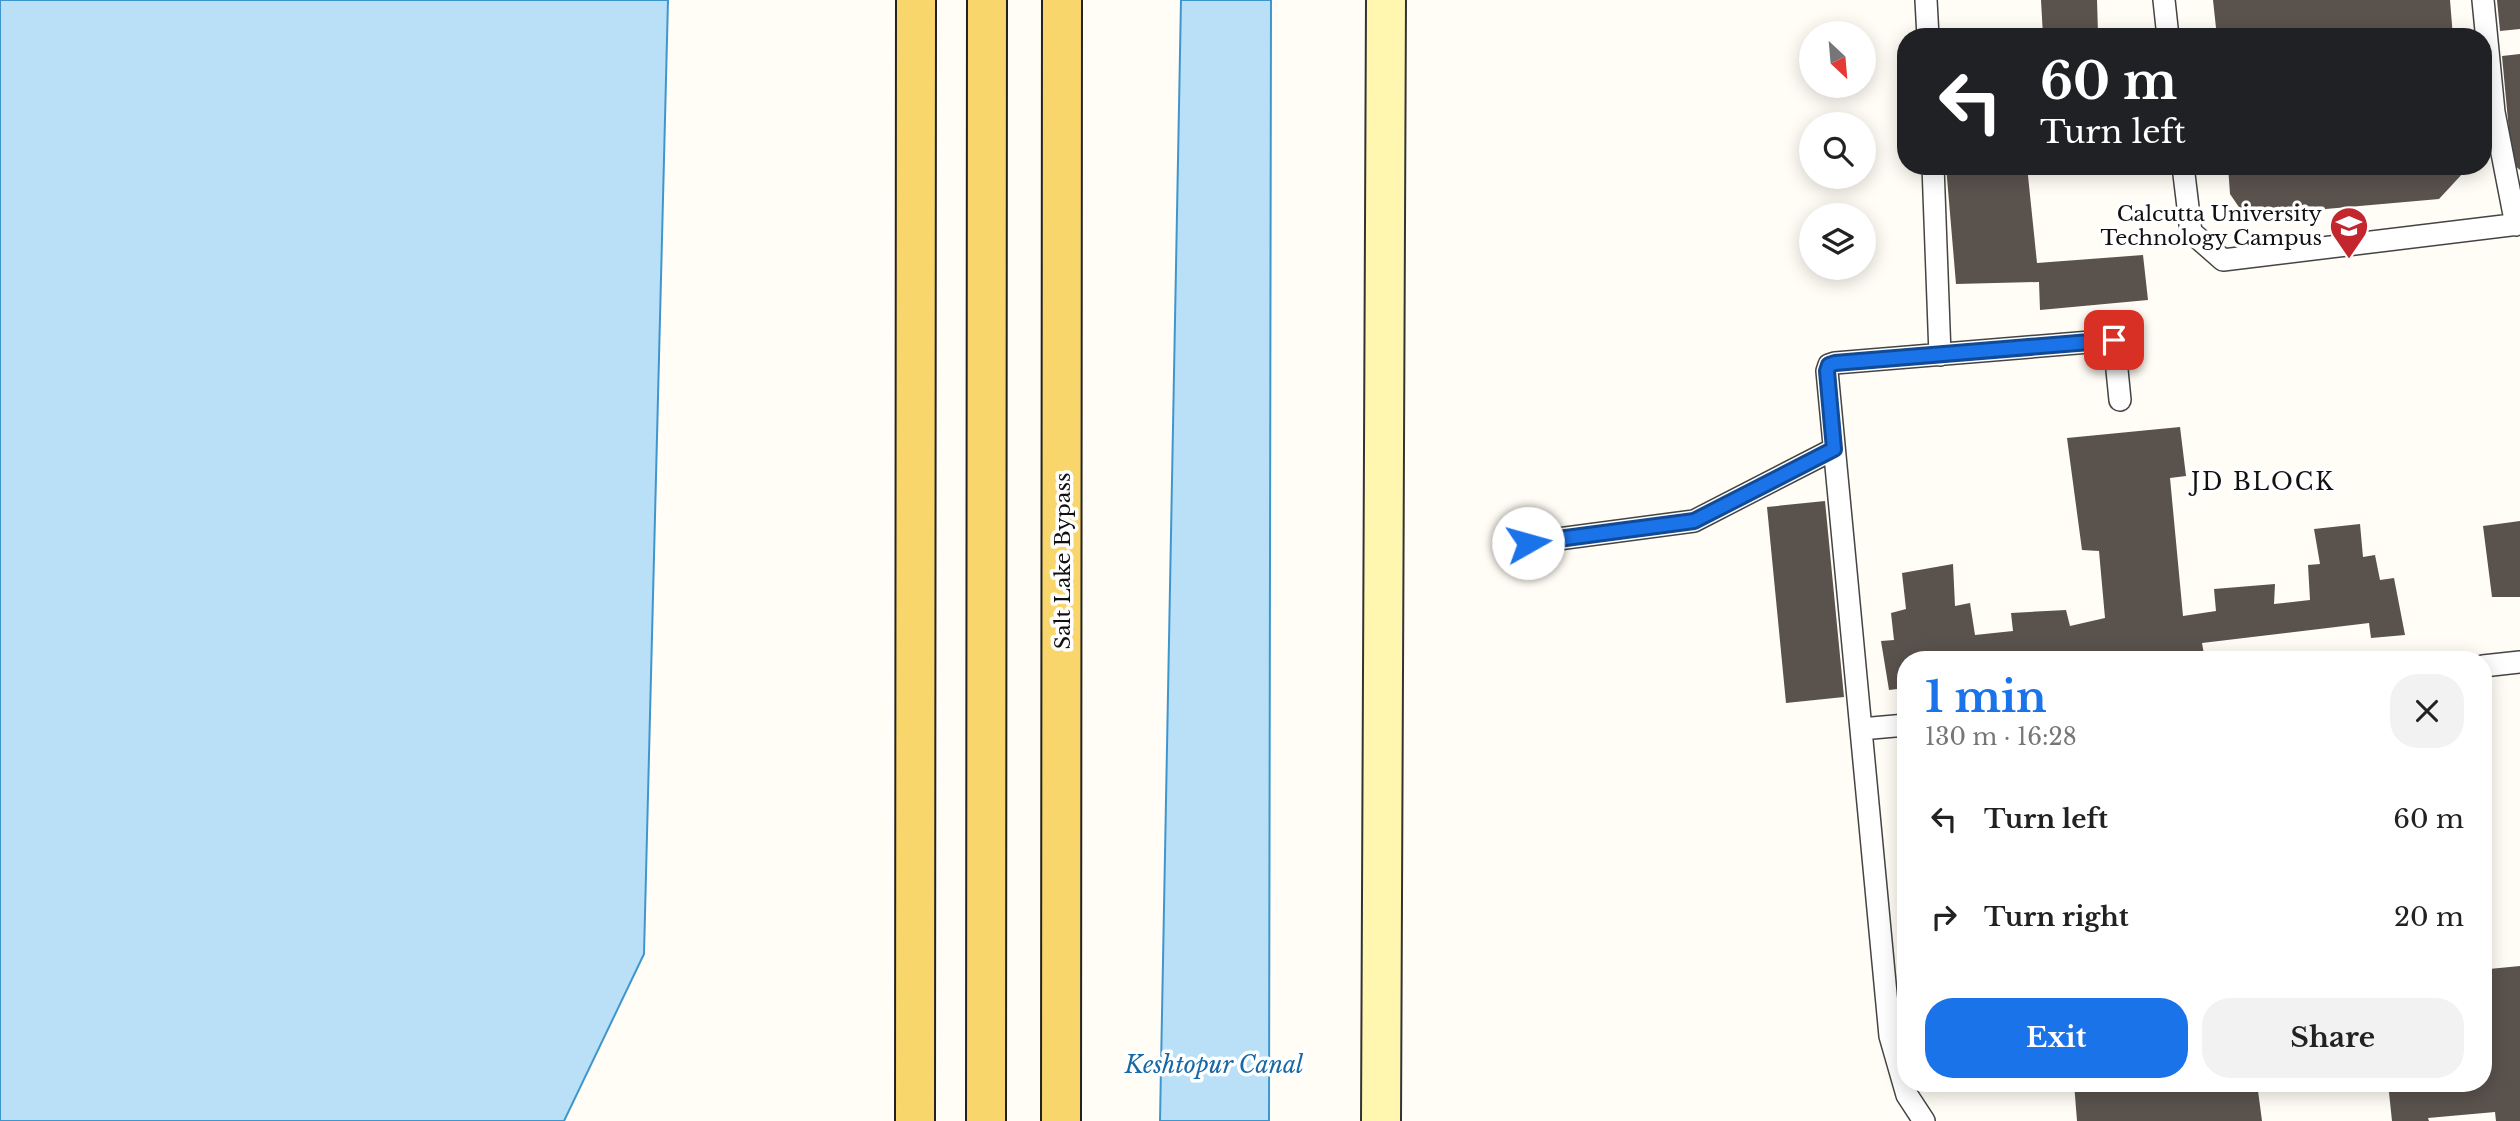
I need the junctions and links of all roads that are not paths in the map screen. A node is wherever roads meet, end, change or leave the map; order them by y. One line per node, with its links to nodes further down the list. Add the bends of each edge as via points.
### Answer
1 (916, 0): 25 (main road)
2 (987, 0): 26 (main road)
3 (1062, 0): 27 (main road, Salt Lake Bypass)
4 (1386, 0): 28 (street)
5 (1926, 0): 8 (lane)
6 (2164, 0): 9 (lane)
7 (2483, 0): 10 (lane)
8 (1928, 28)
9 (2167, 28)
10 (2486, 28)
11 (2492, 92): 14 (lane)
12 (1933, 175): 15 (lane)
13 (2184, 175): 14 (lane, via 2191,232 2222,260)
14 (2518, 225)
15 (1940, 355): 16 (lane, via 2114,340); 17 (lane, via 1829,365)
16 (2120, 400)
17 (1834, 449): 18 (lane, via 1694,521); 22 (lane)
18 (1528, 543)
19 (2520, 662): 20 (lane)
20 (2492, 665)
21 (1897, 726): 22 (lane)
22 (1861, 729): 23 (lane, via 1890,1036)
23 (1897, 1060)
24 (1906, 1092): 29 (lane)
25 (915, 1121)
26 (986, 1121)
27 (1061, 1121)
28 (1381, 1121)
29 (1924, 1121)

